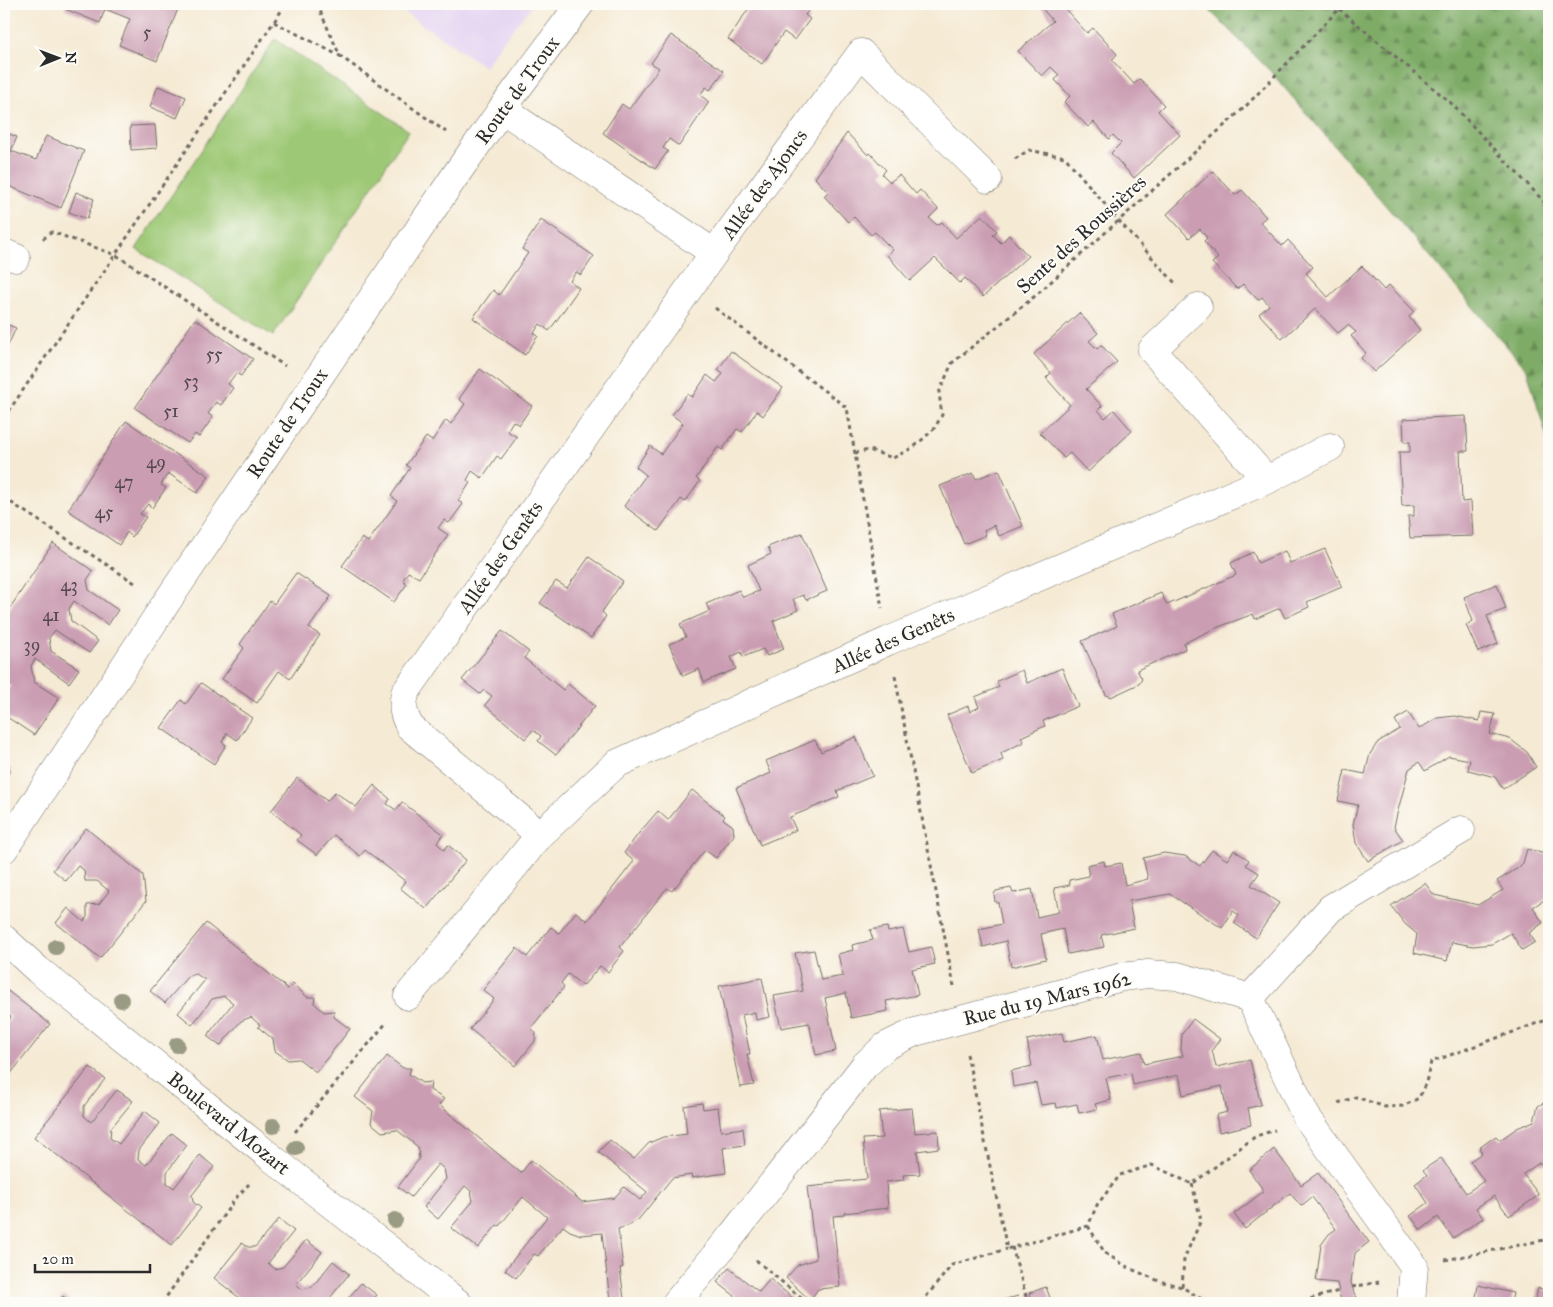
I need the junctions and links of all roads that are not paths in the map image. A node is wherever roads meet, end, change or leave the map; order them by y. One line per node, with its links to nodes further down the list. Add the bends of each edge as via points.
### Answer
1 (580, 4): 2 (street, Route de Troux)
2 (502, 109): 4 (street, Allée des Ajoncs); 10 (street, Route de Troux, via 166,603)
3 (988, 178): 4 (street, Allée des Ajoncs, via 861,53)
4 (714, 253): 9 (street, Allée des Genêts, via 405,692 402,706 410,728)
5 (1198, 307): 7 (street, via 1152,350)
6 (1330, 447): 7 (street, Allée des Genêts)
7 (1267, 480): 9 (street, Allée des Genêts, via 888,642 616,764)
8 (1461, 830): 13 (street, via 1331,908)
9 (540, 835): 12 (street, Allée des Genêts)
10 (4, 849)
11 (4, 939): 14 (street, Boulevard Mozart, via 38,970)
12 (408, 996)
13 (1250, 998): 15 (street, Rue du 19 Mars 1962, via 1178,976 1148,974 960,1019 915,1032 886,1046 865,1065); 16 (street, via 1306,1116 1414,1266)
14 (458, 1303)
15 (676, 1303)
16 (1411, 1303)

